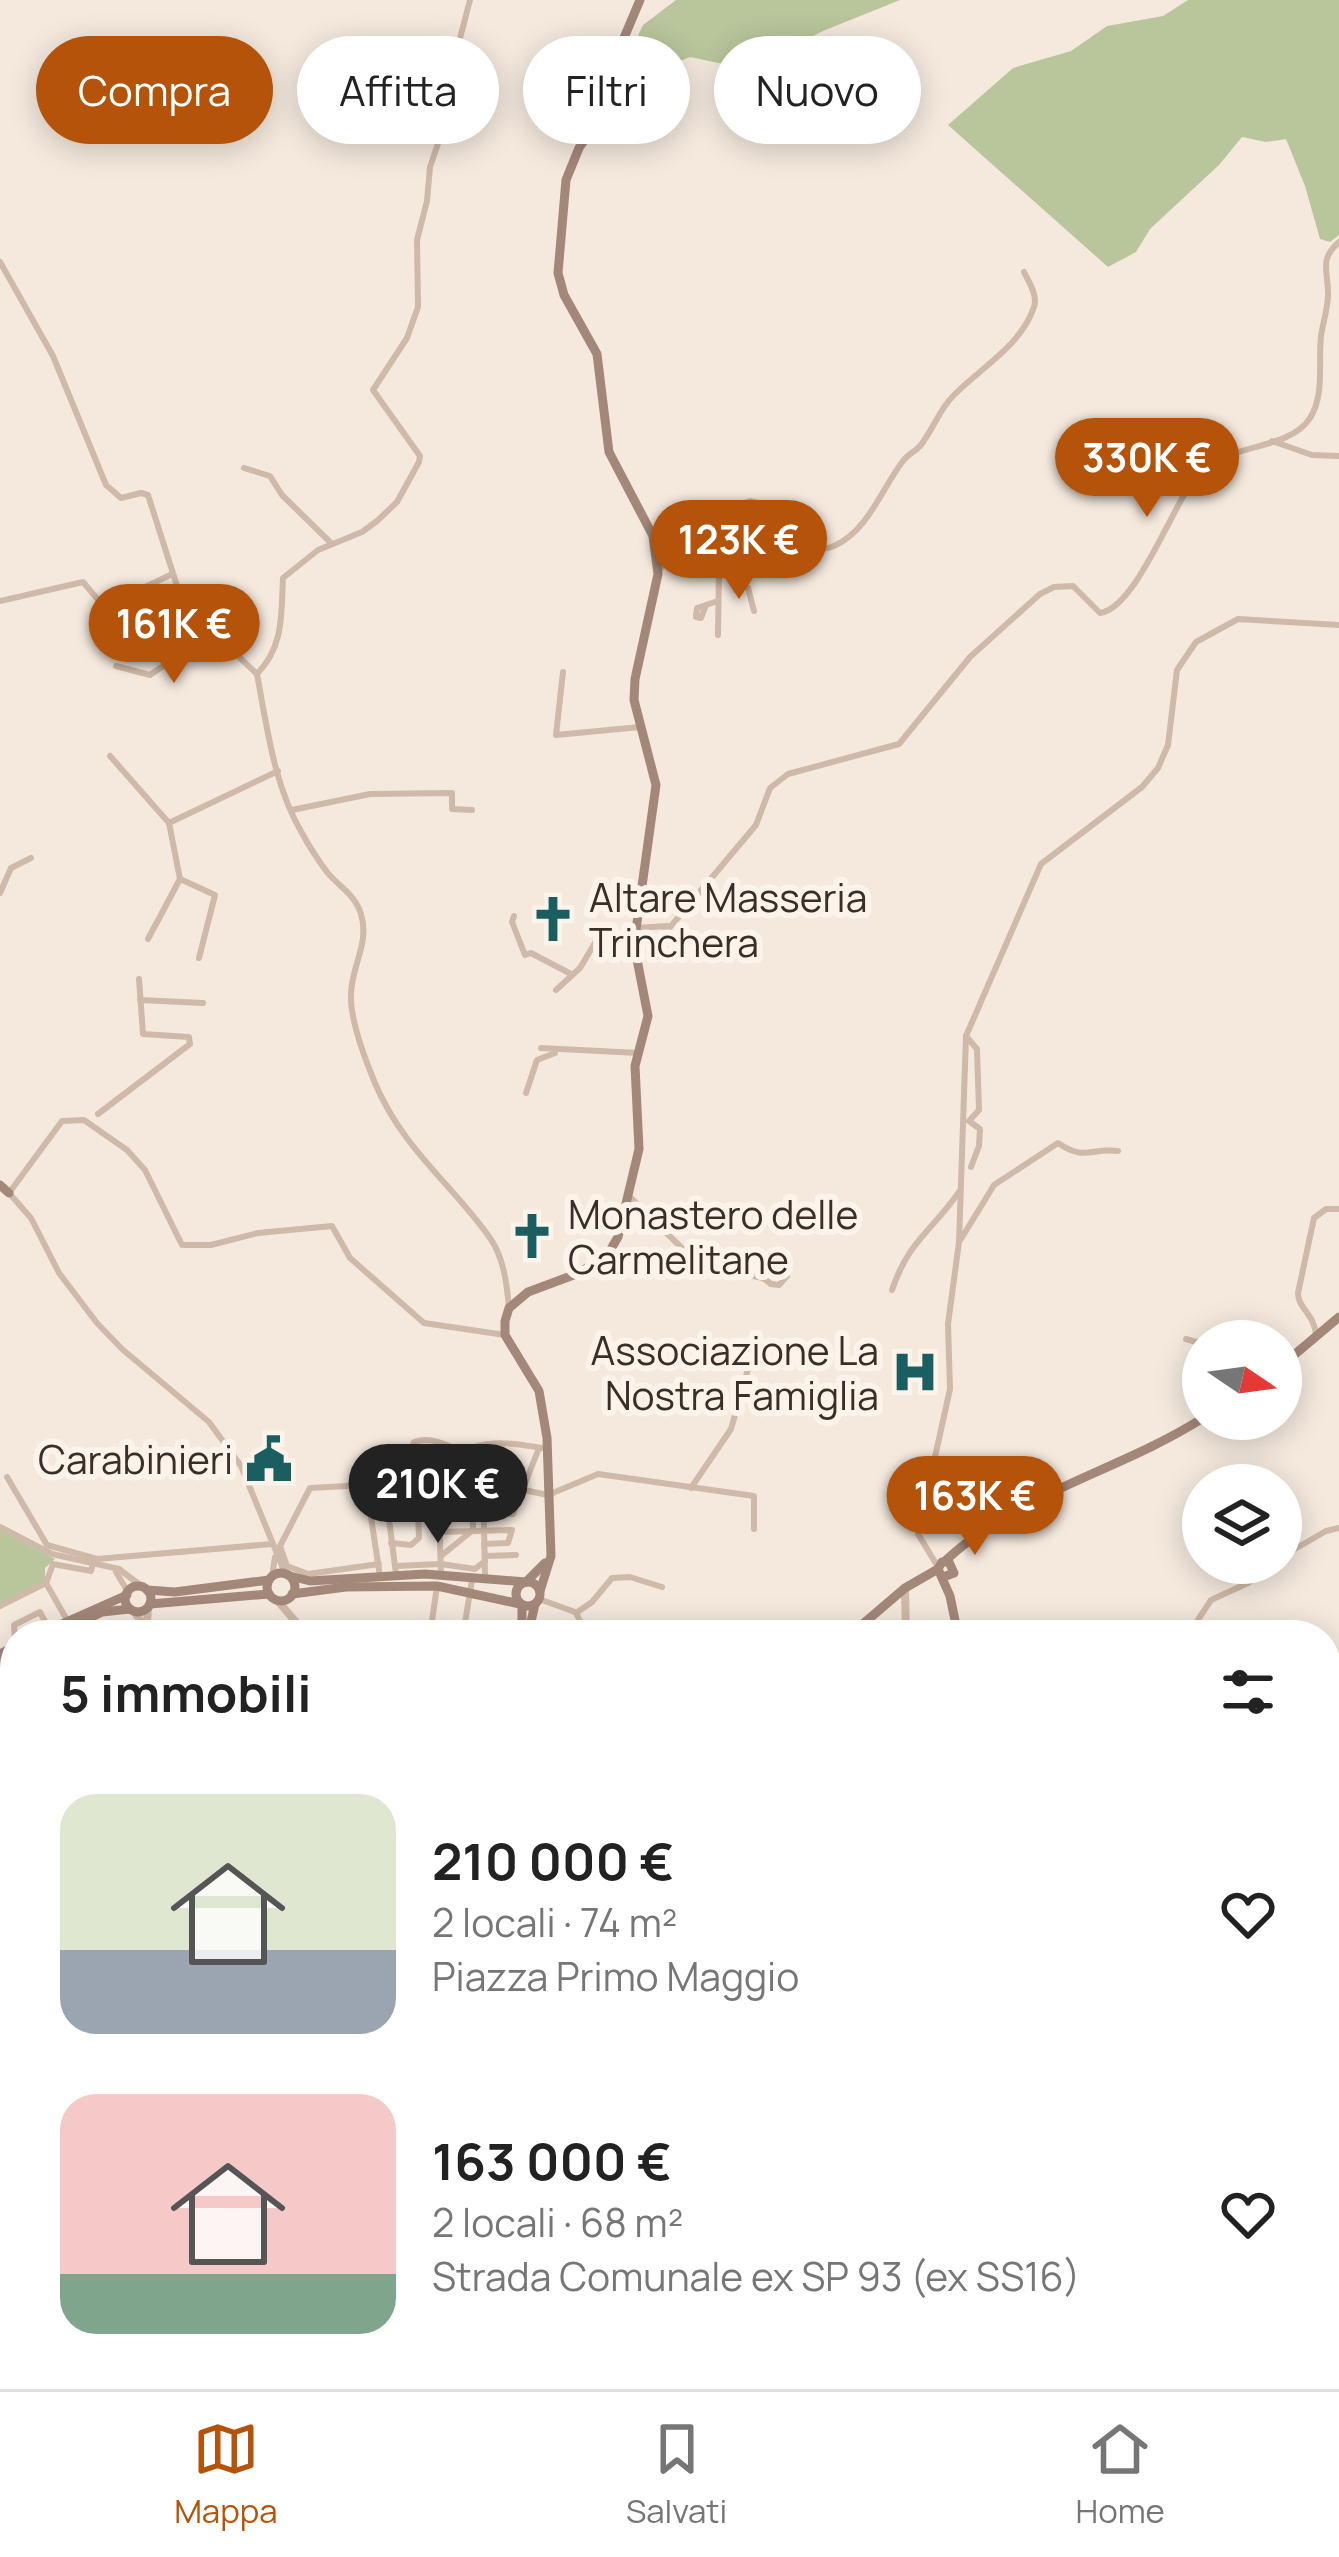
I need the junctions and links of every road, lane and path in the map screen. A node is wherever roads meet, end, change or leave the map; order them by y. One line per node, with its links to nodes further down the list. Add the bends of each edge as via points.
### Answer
1 (470, 0): 3 (street)
2 (640, 0): 15 (main road, via 608,105 566,180 558,254 564,295 598,354 609,452 653,536)
3 (461, 36)
4 (438, 144): 11 (street, via 417,240 418,307 373,390 419,463 377,521)
5 (1339, 242): 8 (street, via 1323,268 1328,291 1310,419)
6 (0, 262): 16 (street, via 53,356 106,485 121,497 148,495)
7 (1024, 272): 12 (street, via 1034,307 1015,338 951,398 849,534 823,548 793,536 778,512 750,501)
8 (1272, 440): 9 (street); 39 (street, via 1204,465 1114,609 1100,613 1072,586 1040,594 970,657 899,744 775,781 755,824)
9 (1339, 456)
10 (244, 467): 11 (street, via 270,476)
11 (332, 544): 26 (street, via 284,578 279,641)
12 (697, 551): 13 (street); 15 (street, via 678,543)
13 (716, 567): 14 (street); 17 (street); 20 (street, via 748,588)
14 (755, 568)
15 (658, 574): 27 (main road, via 635,679)
16 (170, 575): 18 (street, via 110,604 82,582); 22 (street)
17 (718, 601): 19 (street); 23 (street)
18 (0, 602)
19 (706, 605)
20 (754, 611)
21 (1339, 625): 51 (street, via 1238,619 1196,642 1178,670 1158,768 1041,865)
22 (213, 632): 24 (street, via 150,675); 26 (street)
23 (718, 635)
24 (116, 666)
25 (563, 672): 27 (street, via 556,734)
26 (257, 674): 29 (street)
27 (640, 727): 36 (main road, via 656,784)
28 (110, 756): 32 (street)
29 (278, 771): 30 (street); 32 (street)
30 (292, 810): 31 (street, via 370,794 431,793 452,793 452,809); 67 (street, via 361,915 362,958 350,1000 376,1084 435,1177 491,1240)
31 (472, 810)
32 (169, 823): 34 (street)
33 (31, 858): 35 (street, via 11,868)
34 (180, 879): 42 (street); 43 (street, via 214,895)
35 (0, 893)
36 (638, 910): 38 (street); 40 (main road)
37 (514, 916): 45 (street, via 525,955)
38 (649, 926): 39 (street); 40 (street)
39 (671, 926): 41 (street)
40 (635, 932): 41 (street); 44 (main road)
41 (662, 933): 44 (street)
42 (148, 939)
43 (199, 958)
44 (636, 960): 45 (street, via 596,940); 55 (main road, via 648,1016)
45 (571, 974): 47 (street)
46 (139, 979): 48 (street)
47 (556, 990)
48 (140, 1000): 49 (street); 50 (street, via 143,1034)
49 (203, 1003)
50 (173, 1035): 54 (street); 54 (street, via 190,1040)
51 (966, 1036): 59 (street, via 977,1049 979,1110 969,1121 980,1129); 61 (street)
52 (541, 1048): 53 (street)
53 (559, 1052): 55 (street); 56 (street, via 538,1060)
54 (177, 1053): 57 (street)
55 (638, 1053): 62 (main road, via 639,1149)
56 (526, 1093)
57 (98, 1114)
58 (1118, 1151): 64 (street, via 1088,1156 1058,1143 994,1185)
59 (971, 1167)
60 (5, 1189): 69 (street, via 62,1120 78,1118 142,1165 182,1245 332,1226 350,1258 424,1323); 93 (street, via 97,1323 223,1442 256,1495)
61 (959, 1192): 64 (street); 66 (street, via 920,1235)
62 (627, 1193): 65 (street, via 691,1257); 67 (main road, via 608,1254)
63 (1339, 1209): 71 (street, via 1315,1218 1298,1293)
64 (959, 1242): 105 (street, via 949,1397 918,1534)
65 (763, 1278)
66 (892, 1291)
67 (509, 1308): 69 (main road)
68 (1339, 1317): 71 (main road)
69 (505, 1335): 74 (main road, via 539,1391)
70 (757, 1337): 81 (street, via 731,1429)
71 (1316, 1337): 72 (main road)
72 (1302, 1349)
73 (1182, 1431): 105 (main road, via 1044,1493)
74 (543, 1448): 75 (street, via 487,1444); 82 (street); 83 (main road)
75 (461, 1454): 78 (street, via 430,1465); 78 (street, via 459,1486); 79 (street, via 442,1442 414,1442 404,1466 378,1458)
76 (508, 1476): 85 (street, via 483,1476)
77 (8, 1478): 93 (street, via 47,1545 97,1558)
78 (426, 1482): 80 (street)
79 (366, 1485): 102 (street); 107 (street, via 310,1489 282,1540 292,1570)
80 (417, 1487): 92 (street, via 419,1538); 92 (street, via 386,1496)
81 (691, 1488): 83 (street, via 598,1474); 89 (street, via 756,1498)
82 (524, 1490): 83 (street); 85 (street, via 513,1514)
83 (548, 1496): 95 (main road)
84 (472, 1511): 85 (street); 90 (street); 91 (street, via 439,1511)
85 (483, 1512): 88 (street)
86 (0, 1527): 100 (street)
87 (1339, 1528): 96 (street)
88 (484, 1529): 90 (street); 94 (street); 94 (street, via 512,1530 508,1543)
89 (754, 1529)
90 (473, 1530): 91 (street); 104 (street)
91 (440, 1532): 104 (street)
92 (391, 1543): 103 (street)
93 (272, 1544): 97 (street)
94 (484, 1544): 99 (street)
95 (550, 1546): 110 (main road); 120 (main road)
96 (1302, 1546)
97 (274, 1554): 106 (street); 109 (street)
98 (516, 1555): 99 (street)
99 (485, 1558): 104 (street, via 475,1569); 108 (street)
100 (93, 1564): 101 (street); 111 (street, via 91,1571 53,1564)
101 (107, 1568): 115 (street); 117 (street, via 121,1574)
102 (380, 1570): 103 (main road); 107 (main road)
103 (396, 1570): 104 (main road)
104 (440, 1570): 108 (main road); 116 (main road); 118 (main road); 130 (street)
105 (944, 1570): 114 (main road); 136 (main road)
106 (287, 1575): 107 (main road); 109 (main road); 118 (main road)
107 (328, 1575)
108 (479, 1577): 110 (main road); 116 (street)
109 (270, 1578): 115 (main road); 119 (main road)
110 (526, 1582): 120 (main road, via 536,1585); 120 (main road, via 515,1592)
111 (46, 1583): 121 (street); 125 (street)
112 (1247, 1584): 137 (street, via 1211,1600)
113 (662, 1587): 124 (street, via 612,1578)
114 (905, 1588): 134 (main road); 135 (street)
115 (146, 1589): 117 (main road); 122 (main road)
116 (469, 1592): 120 (main road); 131 (street)
117 (128, 1593): 123 (main road); 125 (main road)
118 (292, 1595): 119 (main road); 129 (street)
119 (273, 1597): 122 (main road); 129 (street)
120 (531, 1601): 124 (street); 132 (main road)
121 (0, 1606)
122 (149, 1606): 123 (main road); 128 (street)
123 (132, 1610): 126 (main road); 127 (street)
124 (576, 1613): 133 (street)
125 (67, 1619)
126 (82, 1620)
127 (139, 1620)
128 (146, 1620)
129 (297, 1620)
130 (432, 1620)
131 (466, 1620)
132 (528, 1620)
133 (580, 1620)
134 (868, 1620)
135 (906, 1620)
136 (955, 1620)
137 (1198, 1620)

